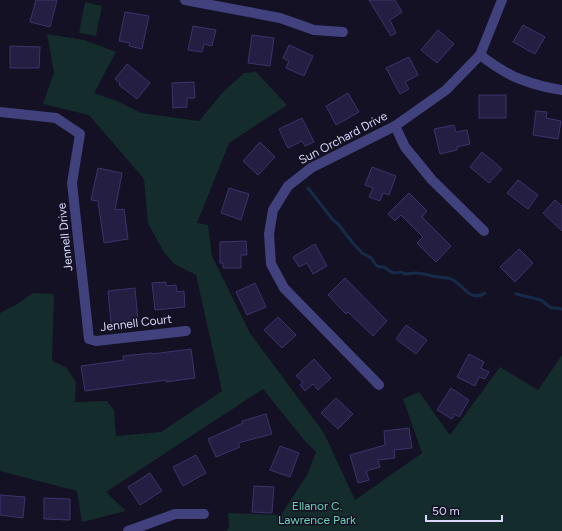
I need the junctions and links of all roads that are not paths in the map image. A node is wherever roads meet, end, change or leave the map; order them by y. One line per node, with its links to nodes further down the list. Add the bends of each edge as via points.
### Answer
1 (185, 0): 3 (street, via 280,18 314,30)
2 (502, 0): 4 (street, Sun Orchard Drive)
3 (343, 32)
4 (480, 55): 5 (street, via 519,79); 7 (street, Sun Orchard Drive, via 446,90)
5 (562, 90)
6 (0, 112): 10 (street, Jennell Drive, via 56,118 80,134 72,183)
7 (395, 126): 8 (street, via 405,147 432,180); 11 (street, Sun Orchard Drive, via 311,168 288,186 273,210 269,234 271,264 284,288)
8 (484, 231)
9 (186, 330): 10 (street, Jennell Court, via 96,341)
10 (90, 339)
11 (379, 385)
12 (204, 514): 13 (street, via 175,514)
13 (128, 531)

